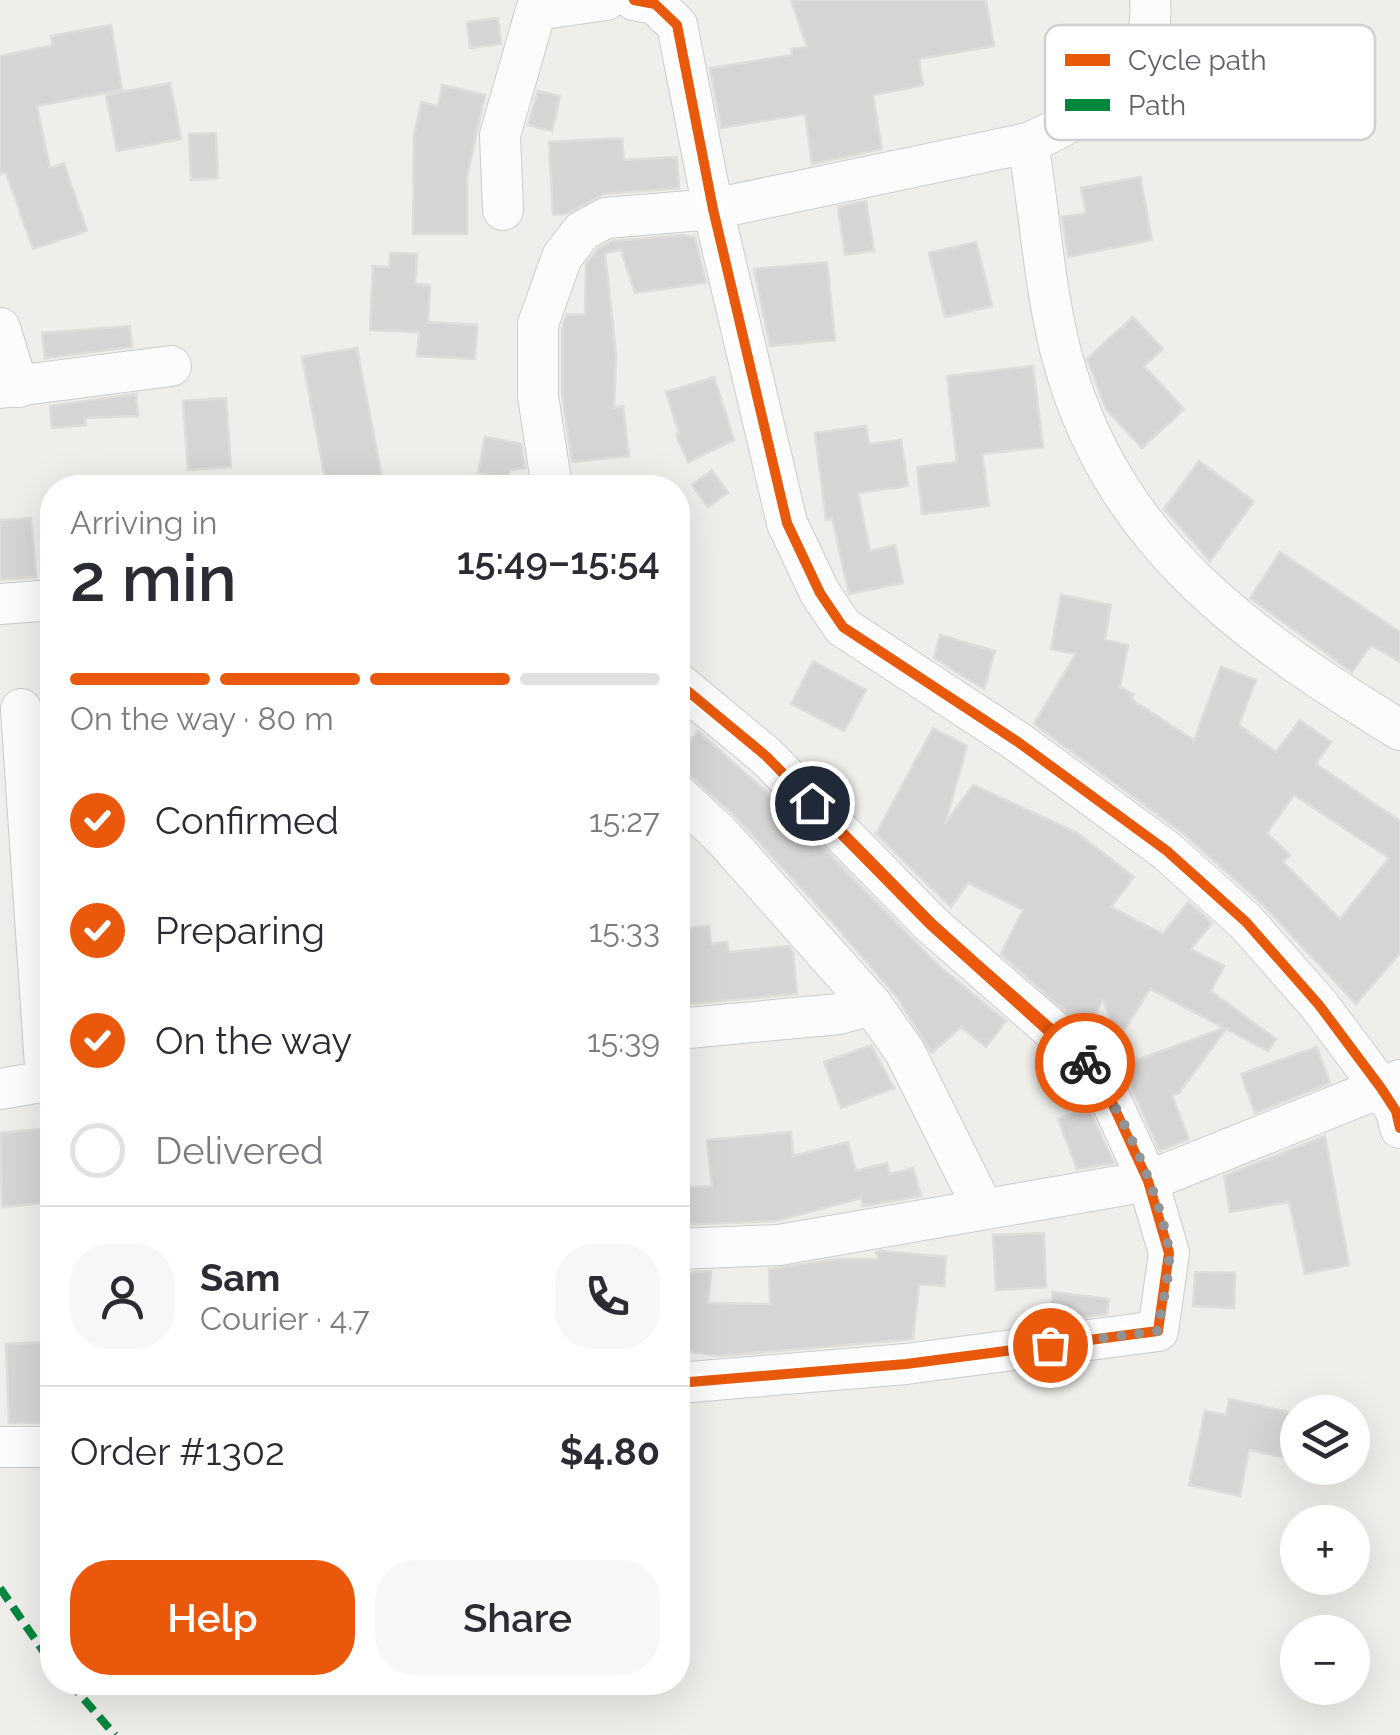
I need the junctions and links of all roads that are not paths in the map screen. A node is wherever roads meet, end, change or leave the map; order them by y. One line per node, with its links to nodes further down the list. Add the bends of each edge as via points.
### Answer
1 (606, 0): 4 (street)
2 (634, 0): 8 (street, via 656,4 677,25)
3 (1150, 0): 5 (street)
4 (534, 5): 9 (street, via 500,135)
5 (1148, 25)
6 (1045, 135): 7 (street)
7 (1028, 143): 8 (street); 18 (street, via 1064,364 1087,432 1130,507 1184,573 1270,648)
8 (714, 209): 13 (street, via 606,218 582,231 562,258 538,324 538,396); 24 (street, via 788,523 843,627 1167,851 1246,922)
9 (503, 210)
10 (0, 328): 12 (street)
11 (170, 366): 12 (street)
12 (9, 388)
13 (550, 475)
14 (40, 601): 15 (street)
15 (0, 604)
16 (690, 694): 27 (street, via 766,756 931,924 1102,1080)
17 (24, 709): 20 (street)
18 (1400, 730)
19 (690, 806): 21 (street)
20 (40, 946)
21 (872, 1005): 22 (street); 28 (street, via 905,1052)
22 (690, 1028)
23 (40, 1081): 25 (street)
24 (1391, 1084): 26 (street); 27 (street)
25 (0, 1088)
26 (1400, 1128)
27 (1148, 1181): 28 (street); 30 (street, via 1169,1254 1158,1331 906,1364)
28 (983, 1208): 29 (street, via 779,1245)
29 (690, 1249)
30 (690, 1381)
31 (0, 1447): 32 (street)
32 (40, 1447)

